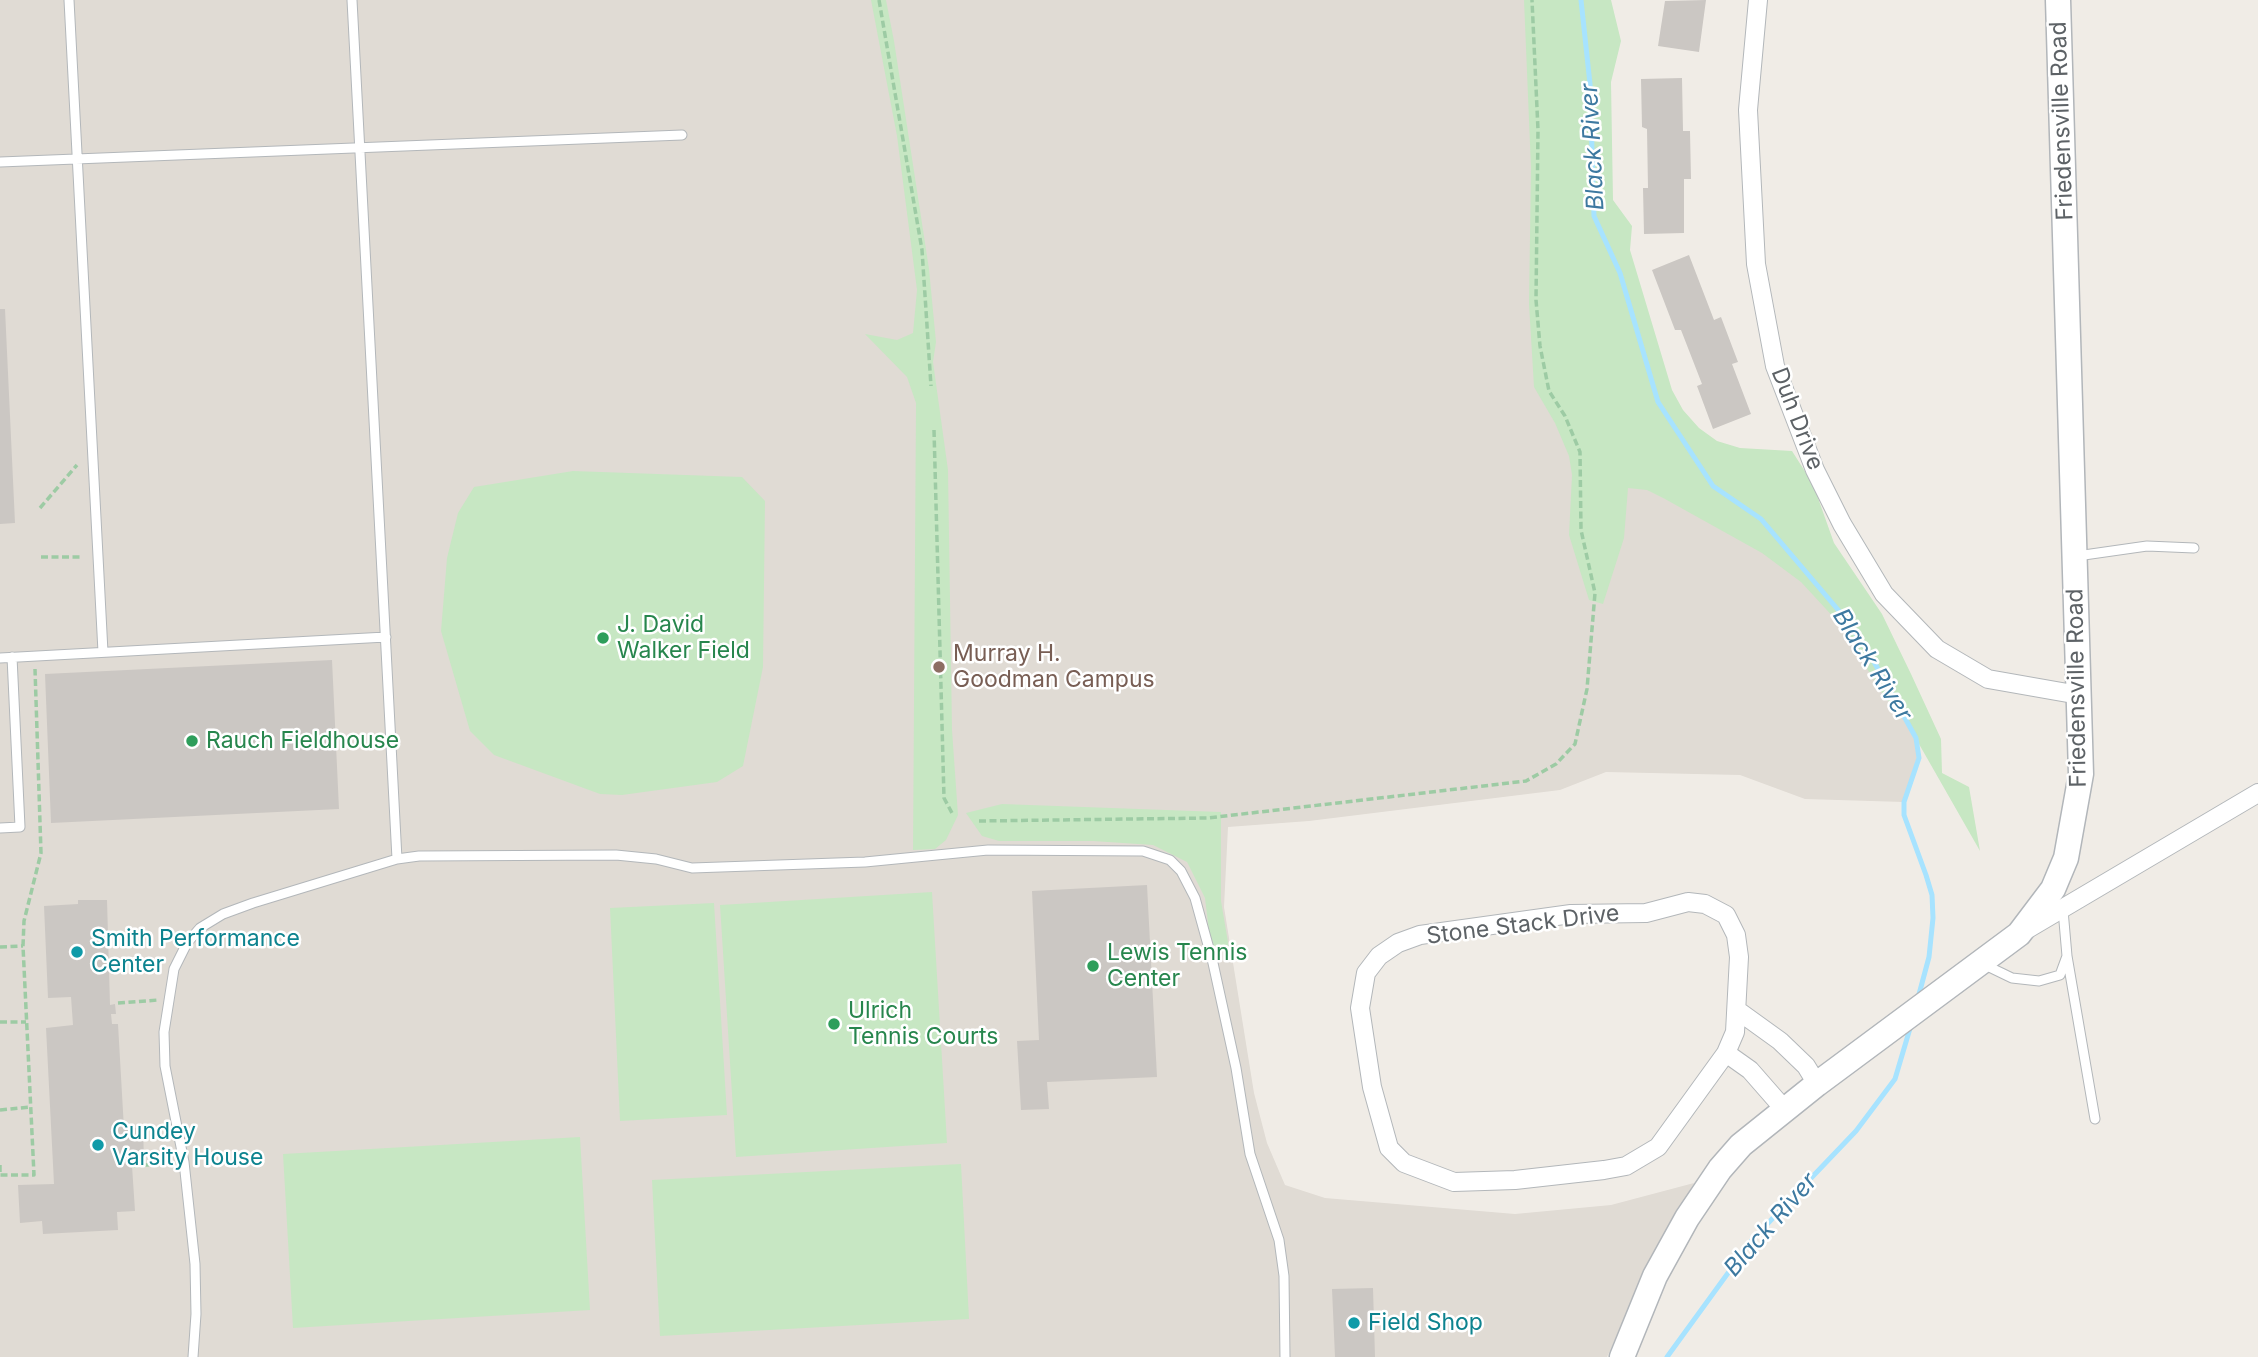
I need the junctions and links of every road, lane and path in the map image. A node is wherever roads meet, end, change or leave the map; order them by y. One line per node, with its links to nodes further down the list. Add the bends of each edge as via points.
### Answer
1 (69, 0): 9 (lane)
2 (352, 0): 8 (lane)
3 (879, 0): 11 (path, via 922,250)
4 (1532, 0): 27 (path, via 1540,346 1549,391 1580,452 1581,530 1595,593 1587,690 1575,744 1556,764 1526,781 1208,818)
5 (1758, 0): 24 (street, Duh Drive, via 1748,110 1756,264 1775,366 1815,470 1884,594 1937,649 1987,679)
6 (2058, 0): 18 (street, Friedensville Road)
7 (682, 135): 8 (lane)
8 (360, 148): 9 (lane); 19 (lane)
9 (77, 161): 10 (lane); 20 (lane)
10 (0, 162)
11 (931, 386)
12 (934, 430): 26 (path, via 944,798)
13 (78, 465): 14 (path)
14 (40, 508)
15 (2194, 548): 18 (lane, via 2147,546)
16 (41, 557): 17 (path)
17 (83, 557)
18 (2075, 557): 24 (street, Friedensville Road)
19 (386, 637): 20 (lane); 29 (lane)
20 (103, 652): 21 (lane)
21 (35, 656): 22 (lane); 34 (path, via 41,853 24,921)
22 (12, 657): 23 (lane); 28 (lane, via 20,827)
23 (0, 658)
24 (2079, 695): 30 (street, Friedensville Road, via 2079,799 2066,858)
25 (2258, 793): 31 (street)
26 (952, 813)
27 (979, 821)
28 (0, 828)
29 (397, 859): 38 (lane, via 253,903 200,928 174,968); 53 (lane, via 616,855 692,868 865,862 988,850 1143,851 1170,860 1195,898 1236,1068 1250,1154 1279,1240)
30 (2054, 886): 31 (street, via 2076,895); 33 (street, Friedensville Road)
31 (2093, 893): 32 (street)
32 (2063, 910): 33 (street); 36 (lane)
33 (2019, 934): 37 (street, Friedensville Road)
34 (23, 946): 35 (path); 42 (path)
35 (0, 947)
36 (2067, 956): 37 (lane, via 2060,975 2039,981 2012,978); 48 (lane)
37 (1982, 963): 44 (street, Friedensville Road)
38 (167, 1000): 39 (path); 49 (lane, via 165,1066)
39 (118, 1003)
40 (1737, 1010): 43 (street, Stone Stack Drive, via 1735,1032); 43 (street, Stone Stack Drive, via 1736,935 1726,915 1705,904 1688,902 1646,913 1571,914 1420,935 1379,956 1366,972 1361,990 1372,1087 1390,1148 1404,1163 1454,1182 1576,1175 1626,1166 1658,1147 1674,1130); 44 (street, via 1780,1041)
41 (0, 1022): 42 (path)
42 (26, 1022): 45 (path)
43 (1726, 1053): 47 (street, via 1750,1070)
44 (1817, 1084): 47 (street, Friedensville Road)
45 (31, 1107): 46 (path); 50 (path, via 34,1175 0,1175)
46 (0, 1110)
47 (1785, 1110): 54 (street, Friedensville Road, via 1741,1144 1703,1193 1655,1276)
48 (2095, 1119)
49 (184, 1162): 51 (path); 52 (lane, via 194,1264)
50 (0, 1166)
51 (132, 1166)
52 (193, 1357)
53 (1285, 1357)
54 (1622, 1357)

